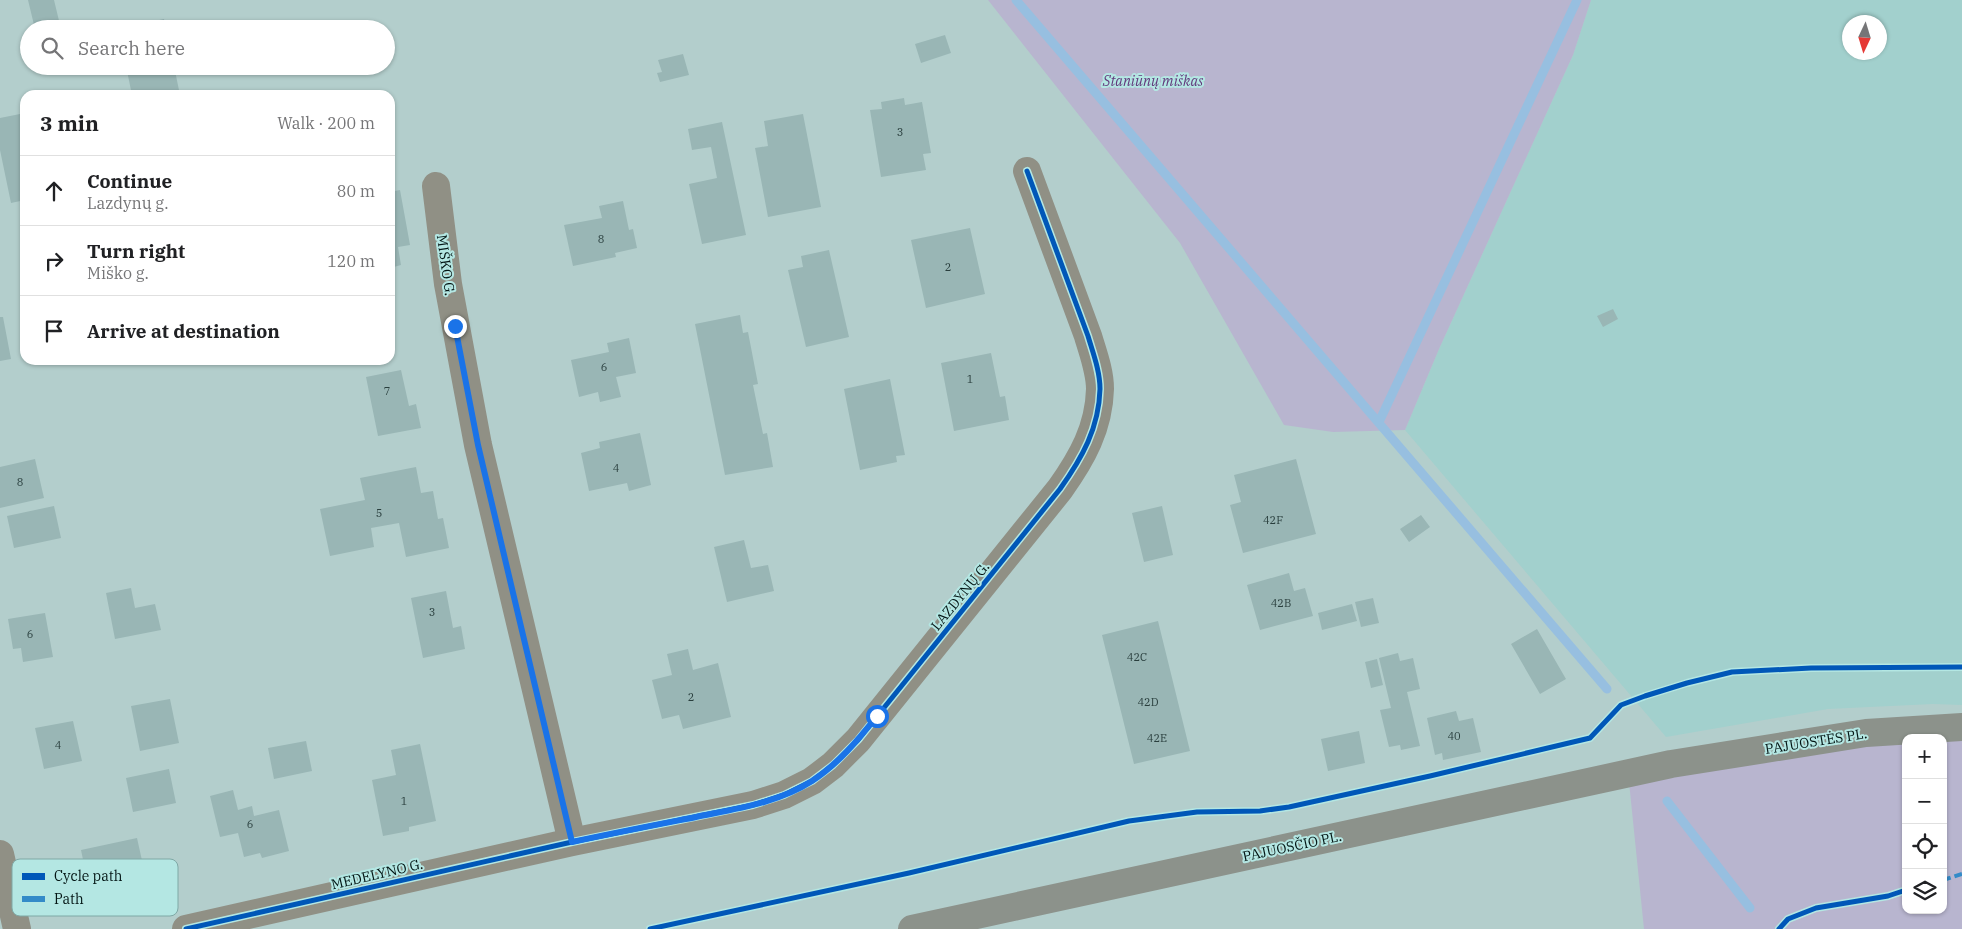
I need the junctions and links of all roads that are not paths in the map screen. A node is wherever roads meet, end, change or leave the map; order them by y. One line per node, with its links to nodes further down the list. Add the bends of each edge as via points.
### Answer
1 (1026, 171): 5 (street, LAZDYNŲ G., via 1096,360 1100,388 1097,411 1090,440 1078,465 858,740 812,781 753,805)
2 (436, 186): 5 (street, MIŠKO G., via 448,284 478,445)
3 (1962, 727): 4 (main road, PAJUOSTĖS PL., via 1866,733)
4 (1671, 764): 11 (main road, PAJUOSČIO PL.)
5 (572, 842): 10 (street, MEDELYNO G.)
6 (0, 854): 7 (street)
7 (12, 907)
8 (14, 916): 9 (street)
9 (17, 929)
10 (186, 929)
11 (912, 929)

